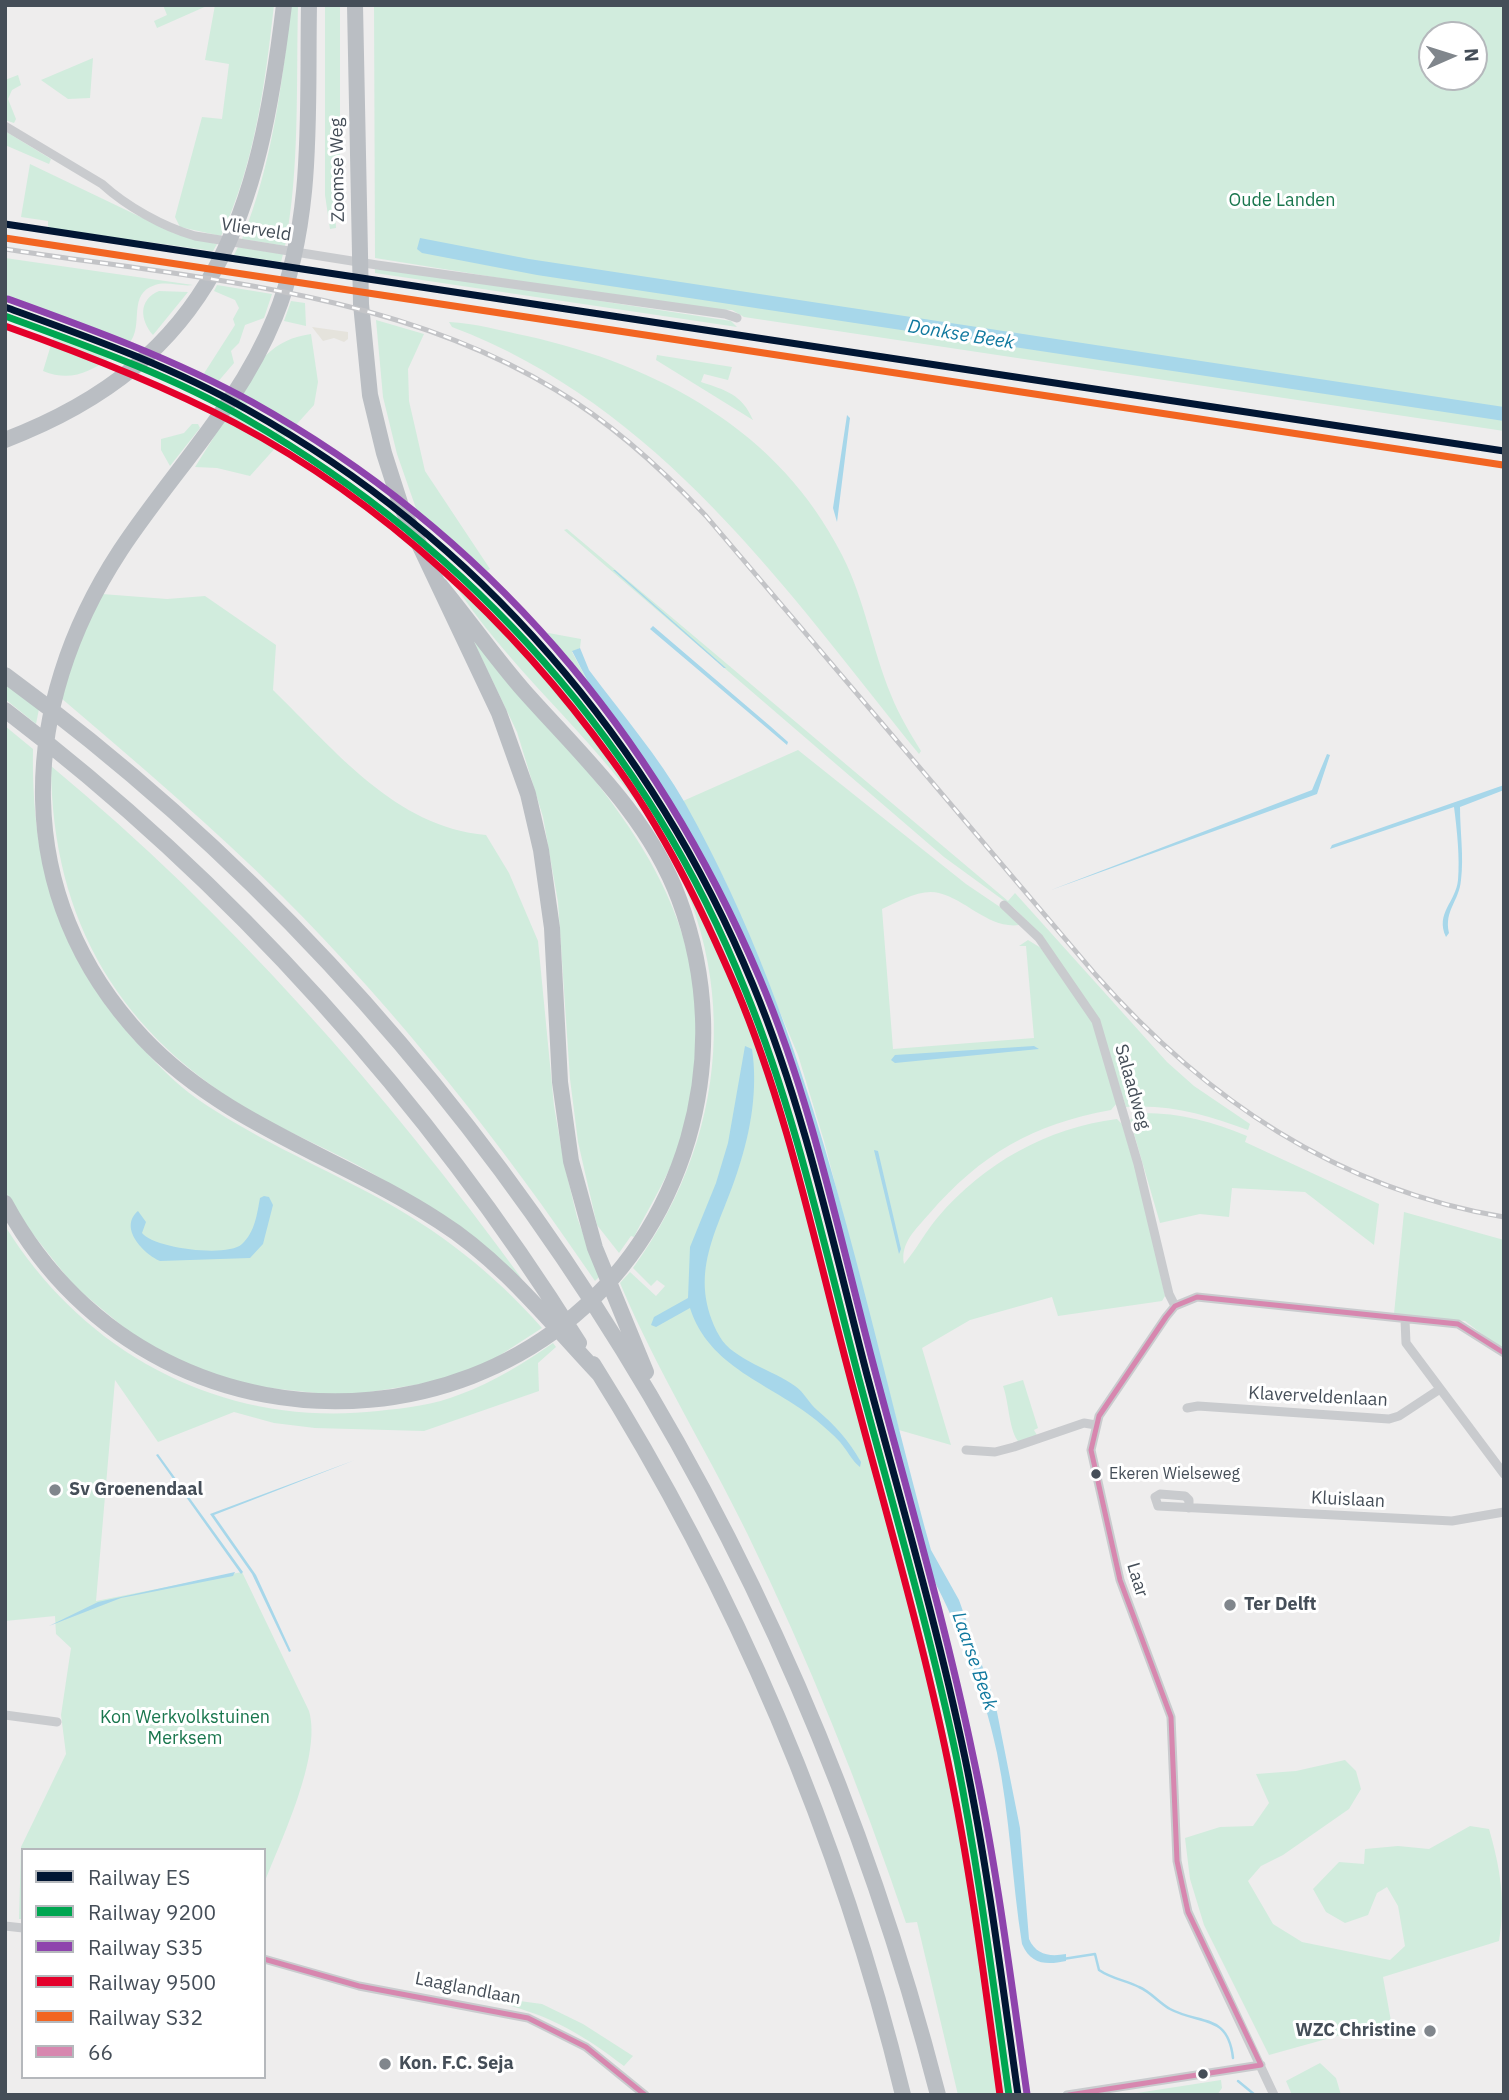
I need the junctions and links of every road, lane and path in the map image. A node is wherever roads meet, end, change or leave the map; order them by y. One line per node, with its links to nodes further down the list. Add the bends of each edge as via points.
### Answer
1 (284, 5): 6 (highway, via 262,148 242,215 196,301 155,348 107,388 48,423)
2 (309, 5): 15 (highway, via 306,157 290,273 274,320 238,390 123,546 63,661 46,731 42,786 47,847 67,916 98,979 143,1038 185,1076 226,1104 442,1222 480,1250)
3 (355, 5): 7 (highway, Zoomse Weg, via 358,234 370,396 401,506)
4 (5, 127): 5 (street, Vlierveld, via 102,184 114,196 195,236)
5 (737, 318)
6 (5, 440)
7 (439, 585): 11 (highway, via 625,804 663,862 685,916 701,982 701,1082 676,1176 638,1242 589,1300 523,1350 462,1380 366,1401 296,1401 230,1388 157,1358 101,1321 54,1276); 18 (highway, via 499,713 528,794 552,928 560,1082 571,1161 595,1248)
8 (5, 675): 18 (highway, via 174,811 335,970 495,1162 596,1306)
9 (5, 710): 15 (highway, via 156,836 312,995 471,1186)
10 (1004, 905): 12 (street, Salaadweg, via 1038,938 1096,1021)
11 (5, 1203)
12 (1175, 1306): 13 (street, via 1206,1297); 19 (street, Laar)
13 (1405, 1320): 14 (street, via 1458,1324); 16 (street, via 1406,1343)
14 (1504, 1353)
15 (599, 1374): 29 (highway, via 678,1510 765,1692 862,1948)
16 (1440, 1389): 17 (street, Klaverveldenlaan, via 1389,1419); 21 (street)
17 (1186, 1408)
18 (667, 1421): 30 (highway, via 749,1575 825,1745 892,1932)
19 (1096, 1424): 20 (street, via 1084,1423 995,1452); 27 (street, Laar, via 1091,1438 1093,1460 1113,1554 1171,1717 1177,1861 1188,1912)
20 (966, 1450)
21 (1504, 1474)
22 (1189, 1508): 23 (street, Kluislaan, via 1452,1521)
23 (1504, 1512)
24 (5, 1715): 25 (street)
25 (57, 1722)
26 (266, 1960): 28 (street, Laaglandlaan, via 359,1986 528,2018 586,2047)
27 (1261, 2065): 31 (street); 32 (street, Laar)
28 (645, 2095)
29 (903, 2095)
30 (938, 2095)
31 (1067, 2095)
32 (1274, 2095)

